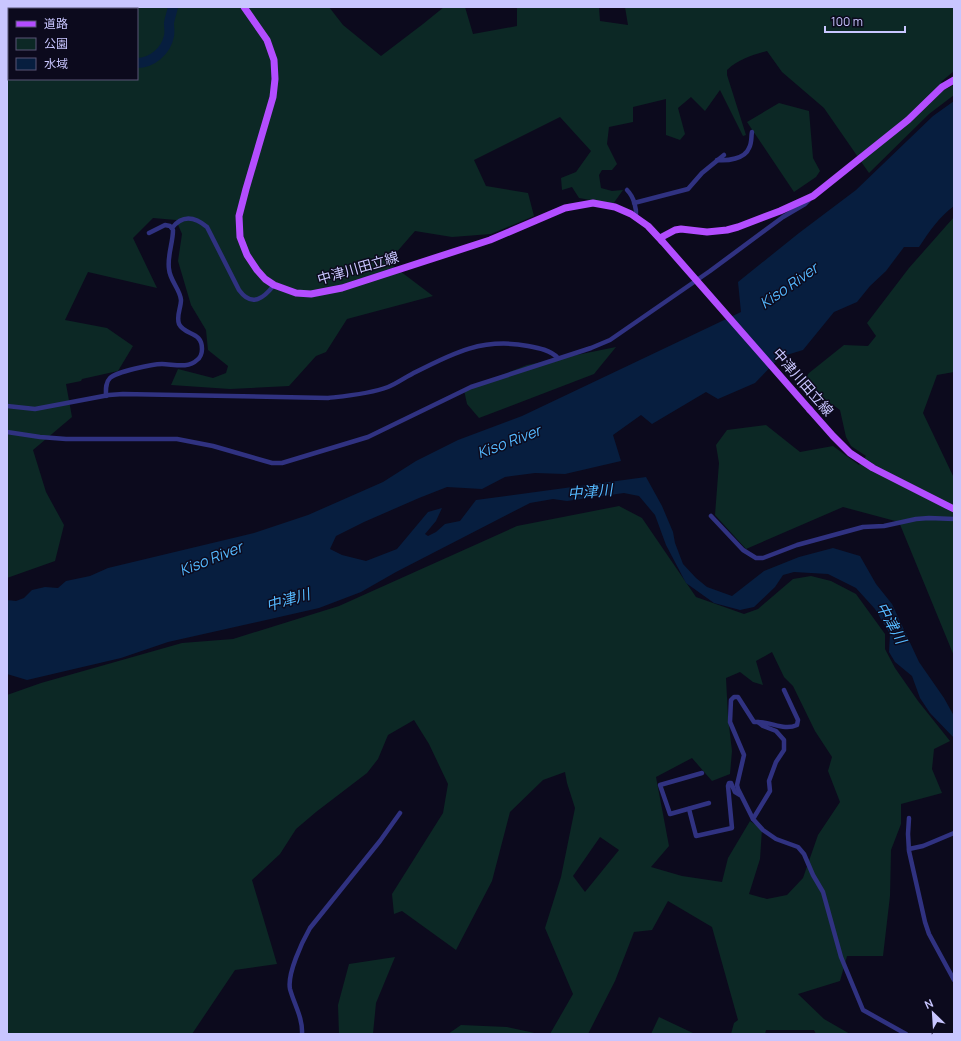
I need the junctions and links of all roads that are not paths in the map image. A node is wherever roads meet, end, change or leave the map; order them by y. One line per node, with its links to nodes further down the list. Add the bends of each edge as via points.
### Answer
1 (244, 7): 13 (main road, 中津川田立線, via 267,40 274,60 275,79 273,97 239,216 240,237 247,255 257,270)
2 (954, 80): 8 (main road, via 942,87 908,120 813,196)
3 (752, 132): 5 (street, via 749,150 745,154 724,161)
4 (724, 155): 5 (street)
5 (717, 160): 7 (street, via 686,191)
6 (627, 190): 7 (street, via 631,193)
7 (634, 203): 9 (street)
8 (782, 214): 12 (main road, via 727,230 675,230); 14 (street, via 744,247 615,337 591,348)
9 (636, 218): 12 (main road, 中津川田立線); 13 (main road, 中津川田立線, via 615,207 593,203 565,208 490,240 342,288 311,294 296,293)
10 (172, 228): 11 (street, via 165,225); 13 (street, via 178,221 186,218 207,227 239,290 247,298 262,298); 15 (street, via 169,270 170,278 180,296 178,321 184,330 198,338 202,348 200,355 197,361 186,365 152,365 115,375 106,384)
11 (149, 233)
12 (661, 240): 18 (main road, 中津川田立線, bridge, via 850,453)
13 (274, 285)
14 (558, 358): 15 (street, via 535,347 517,344 497,343 473,347 454,353 387,387 341,397 124,394); 17 (street, via 471,387 368,437 282,463 272,463 213,446 177,439 66,439)
15 (106, 396): 16 (street, via 35,410)
16 (7, 406)
17 (7, 432)
18 (954, 509)
19 (711, 516): 20 (street, via 743,550 756,558 863,527 884,526 922,518)
20 (954, 519)
21 (784, 690): 22 (street, via 798,720 797,725 789,728)
22 (758, 722): 24 (street, via 754,722 738,697 731,700 730,722 744,755 737,785); 29 (street, via 776,731 784,740 784,750 768,781 770,791)
23 (702, 773): 26 (street, via 660,785 670,814)
24 (741, 796): 26 (street, via 735,792 732,783 729,783 732,828 696,836); 29 (street)
25 (709, 803): 26 (street)
26 (689, 809)
27 (400, 813): 33 (street, via 303,940 290,980)
28 (910, 818): 31 (street)
29 (753, 819): 34 (street, via 762,830 776,839 798,847 804,854 823,892 841,957 863,1010)
30 (954, 832): 31 (street, via 923,846)
31 (909, 849): 32 (street, via 929,934)
32 (954, 980)
33 (302, 1034)
34 (906, 1034)

